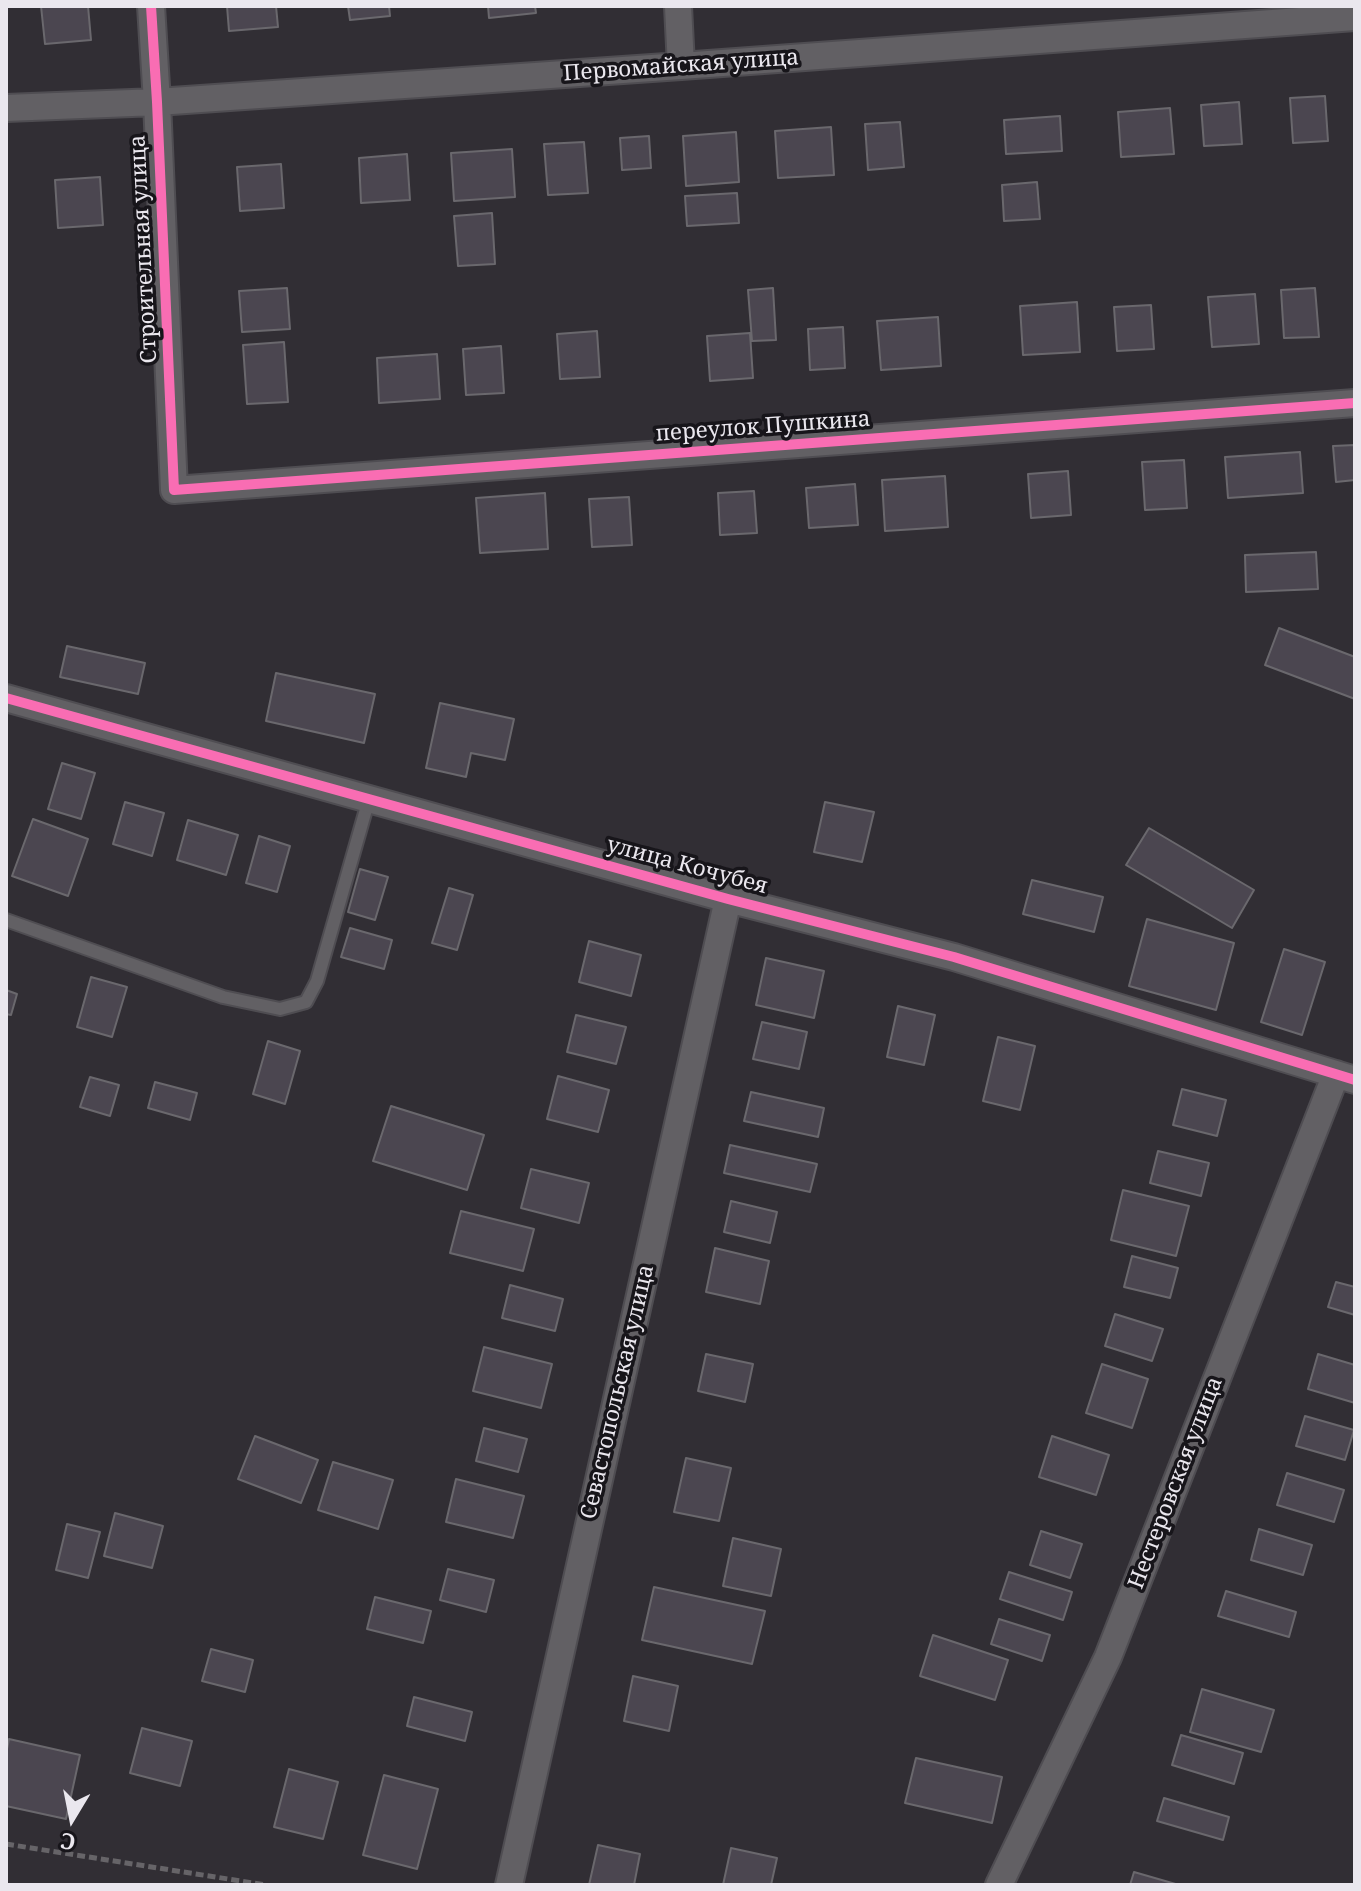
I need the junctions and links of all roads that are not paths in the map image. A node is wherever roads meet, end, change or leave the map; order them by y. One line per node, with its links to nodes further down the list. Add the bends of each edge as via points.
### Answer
1 (151, 6): 5 (street, Строительная улица)
2 (678, 6): 4 (street)
3 (1355, 17): 4 (street, Первомайская улица)
4 (681, 66): 5 (street, Первомайская улица)
5 (157, 102): 6 (street, Первомайская улица); 8 (street, Строительная улица)
6 (6, 108)
7 (1355, 403): 8 (street, переулок Пушкина)
8 (174, 490)
9 (6, 698): 10 (street, улица Кочубея)
10 (369, 798): 11 (street, улица Кочубея); 12 (lane, via 317,981 306,1002 280,1009 223,997)
11 (728, 899): 13 (street, улица Кочубея, via 954,957); 14 (street, Севастопольская улица)
12 (6, 920)
13 (1346, 1077): 15 (street, Нестеровская улица, via 1108,1657)
14 (509, 1885)
15 (999, 1885)

